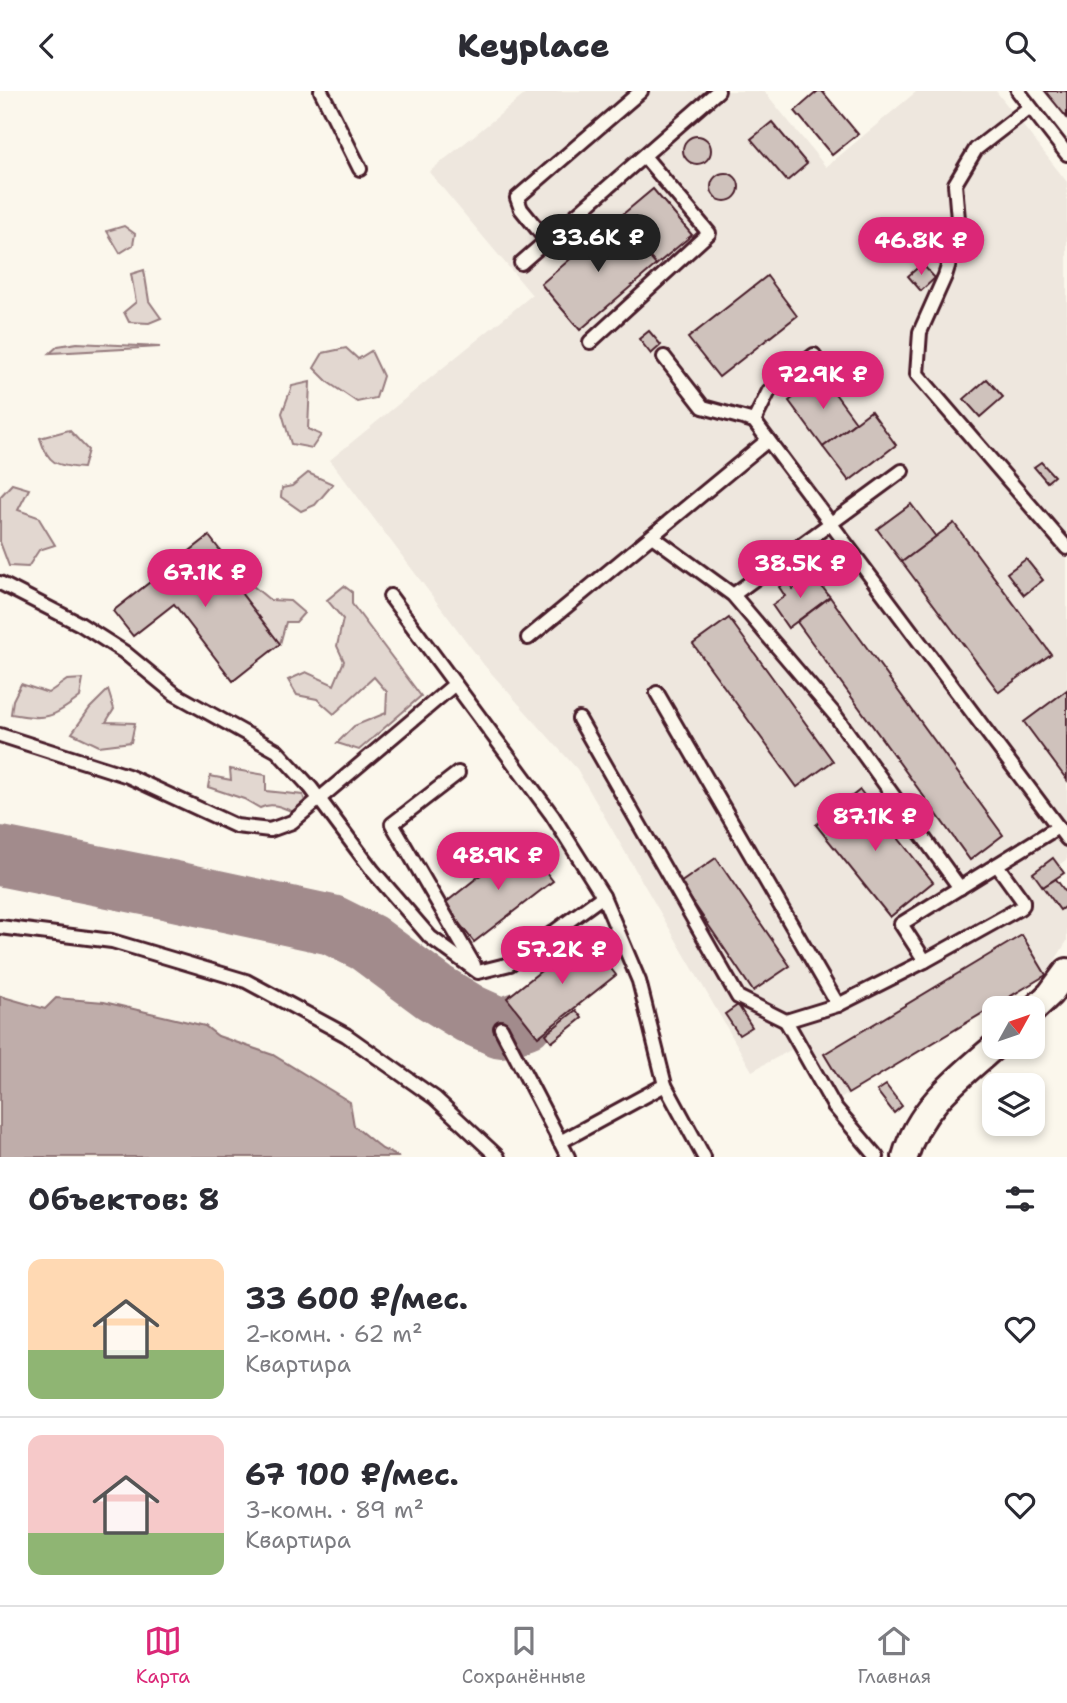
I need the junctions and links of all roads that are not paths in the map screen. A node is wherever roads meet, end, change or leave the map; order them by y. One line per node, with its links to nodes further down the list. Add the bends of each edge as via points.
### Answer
1 (321, 91): 8 (lane)
2 (641, 91): 9 (lane, via 517,198)
3 (718, 91): 7 (lane)
4 (1018, 91): 5 (lane)
5 (1030, 107): 6 (lane); 19 (lane, via 975,149 955,184 959,232 920,332 917,374)
6 (1067, 154)
7 (644, 156): 9 (lane); 11 (lane, via 709,233)
8 (360, 169)
9 (547, 241): 10 (lane)
10 (521, 263)
11 (590, 342)
12 (814, 355): 14 (lane, via 769,391)
13 (664, 357): 14 (lane, via 703,407)
14 (754, 421): 15 (lane)
15 (768, 440): 17 (lane); 18 (lane)
16 (902, 471): 17 (lane)
17 (830, 522): 21 (lane); 30 (lane)
18 (652, 536): 21 (lane); 23 (lane)
19 (1067, 548)
20 (0, 583): 29 (lane, via 80,624 124,652 175,694 277,751)
21 (733, 595): 33 (lane, via 835,715)
22 (390, 596): 24 (lane)
23 (528, 638)
24 (455, 684): 29 (lane); 34 (lane, via 552,815)
25 (656, 693): 40 (lane)
26 (579, 719): 41 (lane, via 738,997)
27 (0, 735): 29 (lane, via 128,776 236,826 270,830 292,822)
28 (458, 773): 38 (lane, via 392,824)
29 (319, 799): 38 (lane, via 430,937)
30 (1058, 827): 31 (lane); 32 (lane)
31 (1067, 839)
32 (997, 865): 33 (lane); 36 (lane, via 1023,905)
33 (960, 888): 36 (lane, via 901,924)
34 (603, 896): 38 (lane, via 510,964); 44 (lane, via 639,981)
35 (0, 927): 46 (lane, via 112,941 246,981 346,1035 435,1098)
36 (925, 961): 40 (lane)
37 (1067, 971): 39 (street)
38 (478, 972)
39 (1045, 999)
40 (838, 1005): 41 (lane)
41 (786, 1021): 49 (lane, via 834,1107)
42 (501, 1028): 45 (lane)
43 (982, 1057): 50 (street, via 942,1092 920,1121)
44 (664, 1085): 45 (lane); 48 (lane)
45 (560, 1142): 47 (lane)
46 (498, 1157)
47 (568, 1157)
48 (704, 1157)
49 (877, 1157)
50 (905, 1157)

